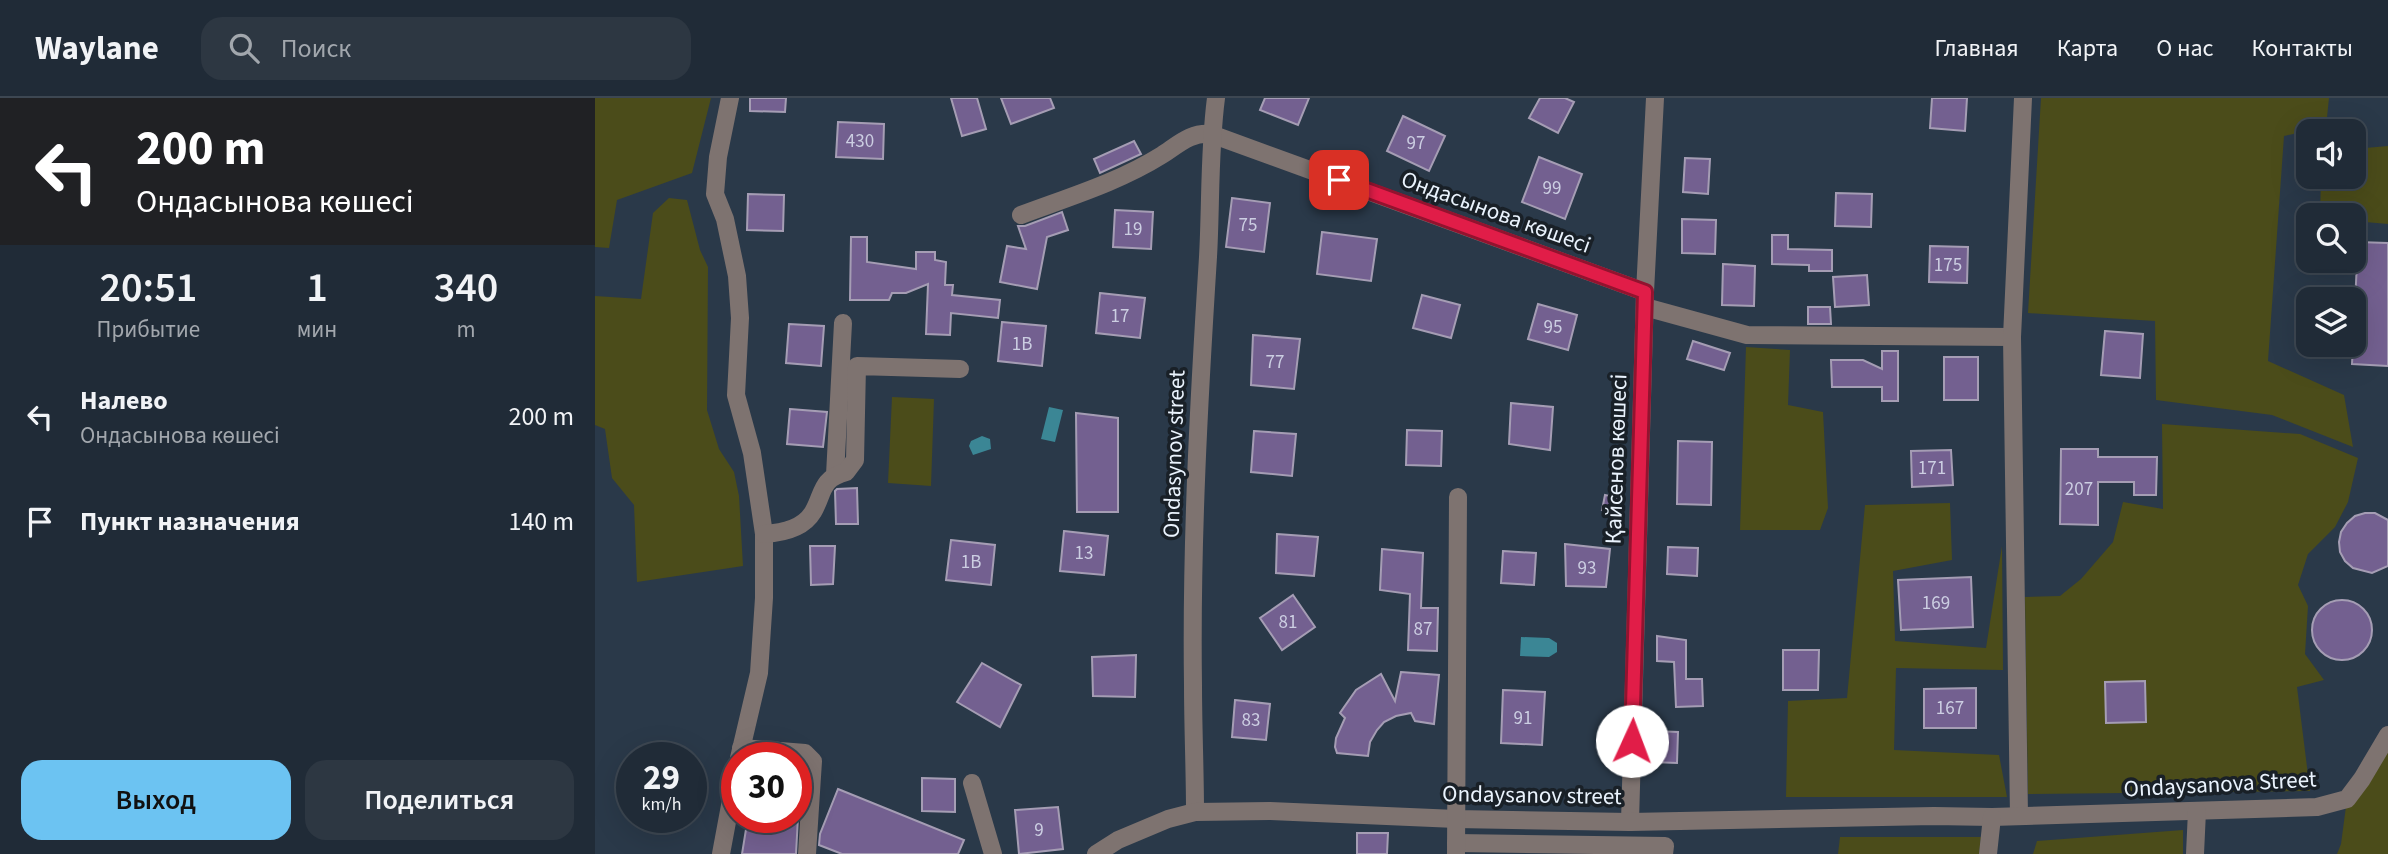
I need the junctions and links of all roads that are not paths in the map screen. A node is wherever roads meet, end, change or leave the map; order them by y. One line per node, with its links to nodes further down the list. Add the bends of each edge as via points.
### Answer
1 (730, 98): 13 (street, via 715,194 737,276 736,396 752,453)
2 (1216, 98): 5 (street, Ondasynov street)
3 (1655, 98): 7 (street, Қайсенов көшесі)
4 (2023, 98): 9 (street)
5 (1211, 134): 6 (street, via 1197,133 1112,182); 7 (street, Ондасынова көшесі); 18 (street, Ondasynov street, via 1194,571)
6 (1021, 215)
7 (1645, 299): 9 (street, Ондасынова көшесі, via 1747,335); 22 (street, Қайсенов көшесі)
8 (843, 323): 11 (street)
9 (2012, 337): 19 (street)
10 (960, 369): 11 (street, via 857,366 855,460)
11 (841, 474): 13 (street, via 821,488 812,513 802,524 783,533)
12 (1458, 497): 21 (street)
13 (764, 534): 15 (street, via 759,673)
14 (2388, 735): 17 (street, Ondaysanova Street, via 2347,799 2318,807)
15 (743, 742)
16 (972, 783): 28 (street)
17 (2197, 811): 19 (street, Ondaysanova Street); 32 (street)
18 (1195, 812): 21 (street, Ondaysanov street); 29 (street, Ondaysanov street, via 1118,840)
19 (2018, 816): 20 (street, Ondaysanov street)
20 (1992, 817): 22 (street, Ondaysanov street); 31 (street)
21 (1456, 819): 22 (street, Ondaysanov street); 25 (street)
22 (1630, 822)
23 (725, 833): 26 (street)
24 (808, 833): 27 (street)
25 (1456, 849): 30 (street, via 1665,846)
26 (721, 854)
27 (807, 854)
28 (993, 854)
29 (1097, 854)
30 (1664, 854)
31 (1988, 854)
32 (2195, 854)

